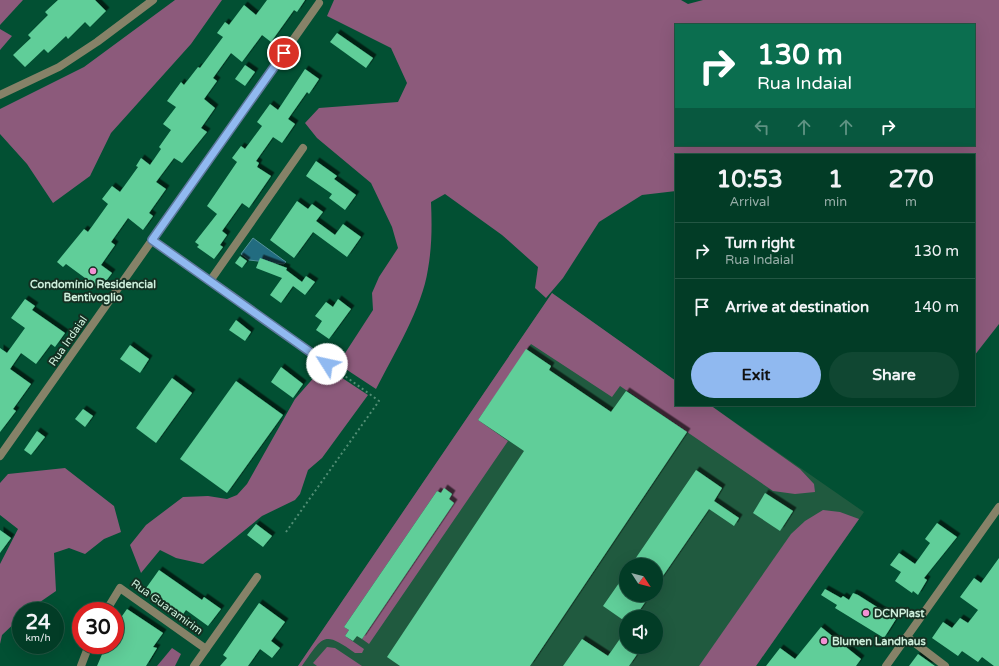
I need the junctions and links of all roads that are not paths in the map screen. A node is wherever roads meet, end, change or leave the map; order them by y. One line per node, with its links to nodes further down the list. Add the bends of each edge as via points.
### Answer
1 (153, 0): 3 (street, via 59,67)
2 (319, 3): 5 (street, Rua Indaial)
3 (0, 95)
4 (303, 148): 6 (street)
5 (152, 240): 6 (street); 8 (street, Rua Indaial)
6 (210, 281): 7 (street)
7 (327, 364)
8 (0, 456)
9 (999, 507): 12 (street)
10 (257, 577): 13 (street)
11 (111, 602): 13 (street, Rua Guaramirim, via 120,588)
12 (907, 637): 17 (street); 18 (street)
13 (206, 649): 16 (street, Rua Guaramirim)
14 (86, 654): 15 (street)
15 (81, 666)
16 (194, 666)
17 (886, 666)
18 (945, 666)

